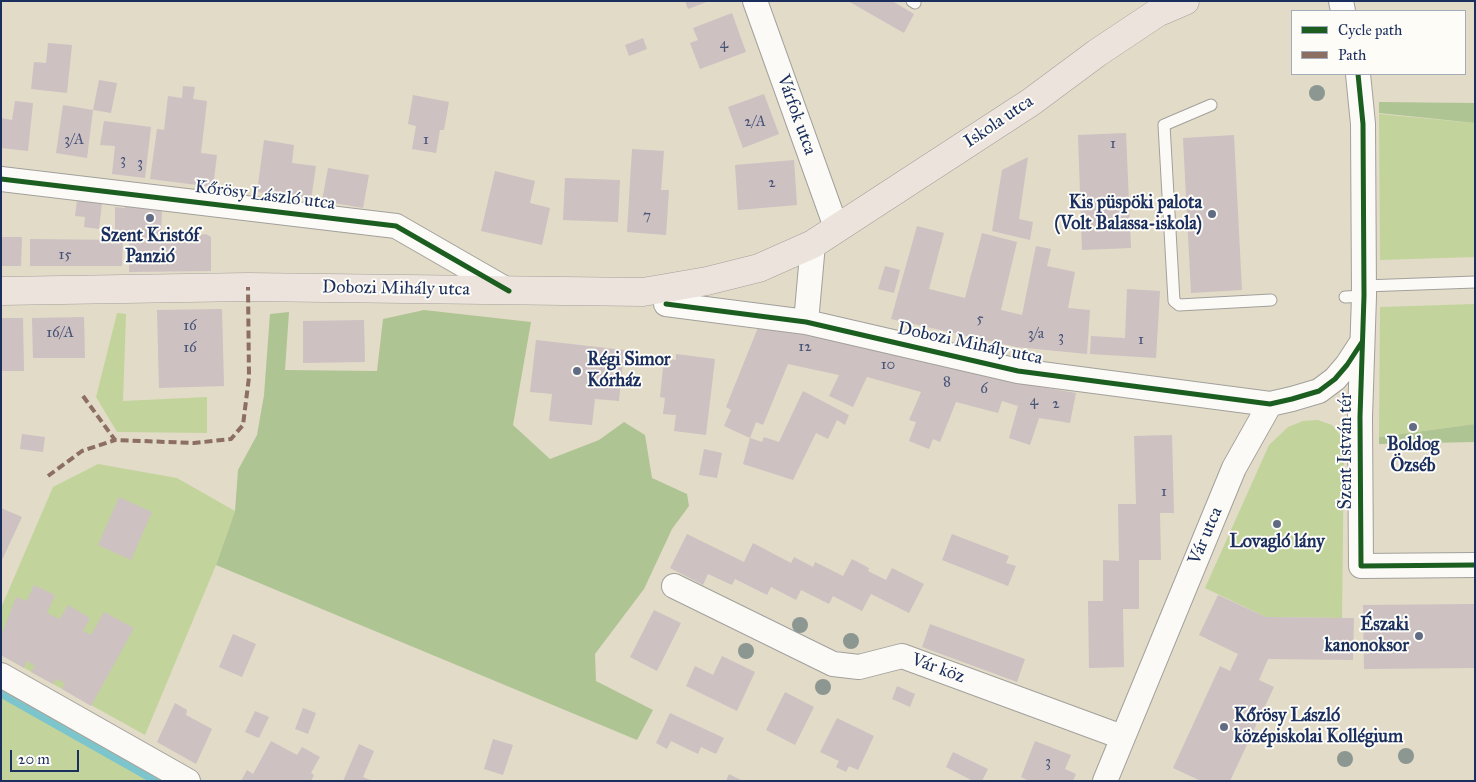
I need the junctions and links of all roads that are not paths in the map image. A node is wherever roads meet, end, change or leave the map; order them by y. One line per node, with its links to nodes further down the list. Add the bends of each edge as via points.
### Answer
1 (755, 1): 6 (street, Várfok utca)
2 (1185, 1): 6 (main road, Iskola utca, via 1157,13)
3 (1358, 75): 11 (street, Szent István tér, via 1364,124)
4 (1211, 105): 12 (lane, via 1164,125 1174,301 1179,305)
5 (1, 179): 10 (street, Kőrösy László utca, via 396,226)
6 (837, 230): 7 (main road, Iskola utca)
7 (813, 244): 10 (main road, Dobozi Mihály utca, via 760,268 643,292); 14 (street)
8 (1475, 282): 11 (lane)
9 (1, 291): 10 (main road, Dobozi Mihály utca, via 248,287)
10 (509, 291)
11 (1358, 293): 15 (street, Szent István tér)
12 (1271, 300)
13 (666, 304): 14 (street, Dobozi Mihály utca)
14 (806, 322): 17 (street, Dobozi Mihály utca, via 1018,371)
15 (1362, 342): 16 (street, via 1347,365); 18 (street, Szent István tér)
16 (1319, 390): 17 (street); 18 (street, via 1342,397)
17 (1270, 404): 22 (street, Vár utca, via 1234,468)
18 (1360, 417): 19 (street, Szent István tér, via 1362,566)
19 (1475, 565)
20 (674, 586): 22 (street, Vár köz, via 833,664 858,667 902,656)
21 (1, 675): 23 (street)
22 (1122, 737): 24 (street, Vár utca)
23 (188, 781)
24 (1105, 781)

